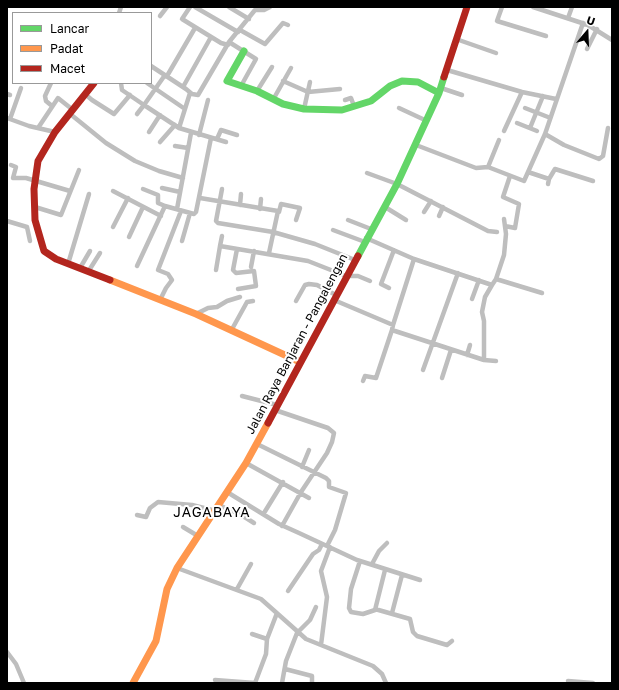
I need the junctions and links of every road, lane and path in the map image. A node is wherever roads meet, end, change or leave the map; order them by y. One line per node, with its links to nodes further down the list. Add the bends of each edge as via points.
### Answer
1 (167, 7): 11 (street)
2 (190, 7): 16 (street, via 182,18)
3 (195, 7): 18 (street)
4 (229, 7): 10 (street)
5 (270, 7): 13 (street, via 264,10 256,9)
6 (466, 7): 21 (main road, Jalan Raya Banjaran - Pangalengan)
7 (502, 7): 19 (street, via 494,21)
8 (532, 7): 12 (street)
9 (572, 7): 12 (street)
10 (235, 8): 13 (street)
11 (160, 16)
12 (568, 18): 14 (street)
13 (249, 19): 18 (street)
14 (583, 23): 17 (street); 53 (street)
15 (288, 25): 18 (street, via 283,22 265,44)
16 (195, 28): 20 (street); 31 (street)
17 (597, 29): 22 (street); 24 (street)
18 (239, 31): 23 (street)
19 (546, 36)
20 (211, 37): 23 (street); 39 (street)
21 (456, 38): 26 (street); 30 (main road, Jalan Raya Banjaran - Pangalengan)
22 (612, 40)
23 (228, 44): 25 (street); 47 (street, via 199,94)
24 (587, 49)
25 (244, 51): 38 (street, via 256,59); 38 (main road, via 226,79)
26 (496, 53)
27 (152, 67): 31 (street)
28 (272, 67): 44 (street)
29 (291, 68): 32 (street)
30 (447, 70): 43 (main road, Jalan Raya Banjaran - Pangalengan); 46 (street)
31 (166, 75): 39 (street); 41 (street)
32 (283, 81): 45 (street); 52 (street)
33 (310, 82): 45 (street)
34 (51, 84): 57 (street, via 45,96 46,101)
35 (93, 84): 48 (main road)
36 (121, 84): 49 (street, via 122,90)
37 (149, 84): 41 (street)
38 (241, 86): 44 (main road)
39 (183, 87): 47 (street)
40 (21, 88): 68 (street)
41 (156, 88): 56 (street); 61 (street)
42 (340, 89): 45 (street)
43 (440, 90): 50 (street); 58 (main road, via 425,87 418,82 402,81 390,86 371,101); 69 (main road, Jalan Raya Banjaran - Pangalengan)
44 (257, 91): 52 (main road)
45 (308, 92): 62 (street)
46 (522, 92): 51 (street); 75 (street)
47 (190, 93): 61 (street)
48 (85, 94): 49 (street, via 114,114); 63 (main road)
49 (130, 95): 56 (street)
50 (462, 95)
51 (543, 96): 53 (street); 64 (street)
52 (274, 98): 62 (main road, via 283,104)
53 (556, 99): 81 (street)
54 (208, 100): 80 (street)
55 (345, 100): 58 (street, via 351,98)
56 (144, 105): 65 (street); 66 (street)
57 (52, 106): 63 (street, via 59,98); 72 (street)
58 (354, 106): 62 (main road, via 337,111)
59 (399, 108): 69 (street)
60 (525, 108): 64 (street)
61 (185, 109): 71 (street)
62 (304, 109)
63 (71, 112): 77 (main road); 97 (street, via 106,143 136,161)
64 (536, 112): 67 (street); 73 (street)
65 (137, 114)
66 (160, 115): 71 (street); 78 (street)
67 (548, 117)
68 (9, 118): 72 (street)
69 (427, 121): 88 (main road, Jalan Raya Banjaran - Pangalengan)
70 (516, 123): 73 (street)
71 (177, 126): 79 (street); 86 (street)
72 (38, 128): 77 (street)
73 (530, 128): 76 (street)
74 (608, 128): 81 (street, via 603,156 599,159)
75 (504, 131)
76 (537, 131)
77 (55, 132): 98 (main road, via 38,161)
78 (149, 132)
79 (191, 133): 80 (street); 90 (street)
80 (199, 134): 83 (street)
81 (545, 134): 94 (street)
82 (237, 135): 84 (street, via 221,130)
83 (211, 138): 84 (street); 110 (street)
84 (218, 139): 87 (street)
85 (500, 140): 92 (street)
86 (160, 142)
87 (226, 142)
88 (416, 145): 92 (street, via 476,168); 100 (main road, Jalan Raya Banjaran - Pangalengan)
89 (175, 146): 90 (street)
90 (188, 148): 97 (street)
91 (12, 165): 98 (street, via 16,167 14,178)
92 (488, 167): 96 (street)
93 (79, 170): 105 (street)
94 (528, 172): 96 (street, via 524,181); 99 (street, via 548,182 555,169)
95 (367, 173): 100 (street)
96 (510, 176): 132 (street, via 503,197 519,204 515,228)
97 (183, 178): 106 (street)
98 (36, 181): 105 (street); 116 (main road)
99 (593, 181)
100 (397, 184): 112 (street); 118 (main road, Jalan Raya Banjaran - Pangalengan)
101 (162, 188): 106 (street)
102 (143, 189): 115 (street, via 158,195 158,203)
103 (222, 189): 113 (street)
104 (113, 190): 109 (street)
105 (70, 191): 116 (street, via 61,215)
106 (180, 192): 121 (street)
107 (89, 194): 152 (street)
108 (241, 194): 114 (street)
109 (128, 198): 117 (street); 133 (street)
110 (200, 198): 113 (street); 124 (street, via 196,212)
111 (261, 199): 120 (street)
112 (431, 201): 119 (street); 123 (street)
113 (220, 202): 114 (street); 136 (street, via 218,223)
114 (240, 205): 120 (street)
115 (165, 206): 121 (street); 125 (street)
116 (34, 207): 152 (main road, via 44,251)
117 (144, 207): 125 (street); 139 (street)
118 (385, 207): 130 (street); 134 (main road, Jalan Raya Banjaran - Pangalengan)
119 (443, 207): 126 (street); 137 (street, via 488,231)
120 (260, 208): 122 (street)
121 (179, 210): 124 (street); 170 (street, via 158,270 168,274 172,280)
122 (279, 212): 128 (street, via 281,204 300,208); 136 (street)
123 (424, 212)
124 (190, 213): 142 (street)
125 (161, 216): 153 (street)
126 (439, 216)
127 (504, 219): 132 (street)
128 (296, 220)
129 (348, 220): 134 (street)
130 (406, 220)
131 (7, 221): 141 (street, via 27,226)
132 (505, 226): 160 (street, via 504,256)
133 (113, 227)
134 (372, 228): 140 (main road, Jalan Raya Banjaran - Pangalengan)
135 (333, 230): 140 (street)
136 (273, 232): 149 (street); 151 (street, via 314,244)
137 (497, 232)
138 (222, 236): 143 (street)
139 (129, 237)
140 (366, 240): 145 (street); 151 (main road, Jalan Raya Banjaran - Pangalengan)
141 (30, 241)
142 (182, 242)
143 (220, 246): 144 (street); 156 (street)
144 (237, 249): 147 (street); 165 (street, via 233,270 236,273 254,271 256,286)
145 (394, 250): 150 (street); 164 (street, via 381,284)
146 (90, 251): 155 (street)
147 (254, 251): 149 (street); 154 (street)
148 (100, 253): 157 (street)
149 (269, 253): 159 (street, via 308,261)
150 (414, 259): 158 (street); 174 (street)
151 (354, 260): 159 (main road, Jalan Raya Banjaran - Pangalengan)
152 (68, 264): 155 (main road)
153 (137, 266)
154 (251, 267)
155 (80, 268): 157 (main road)
156 (216, 270)
157 (88, 272): 170 (main road)
158 (458, 273): 161 (street); 176 (street)
159 (346, 276): 162 (street, via 358,276); 168 (main road, Jalan Raya Banjaran - Pangalengan)
160 (496, 279): 163 (street); 166 (street)
161 (479, 280): 163 (street); 169 (street)
162 (370, 281)
163 (492, 285): 180 (street, via 485,297 482,312)
164 (390, 288)
165 (238, 289)
166 (542, 293)
167 (240, 297): 173 (street)
168 (335, 297): 172 (street, via 317,285 309,284 305,285); 174 (street); 182 (main road, Jalan Raya Banjaran - Pangalengan)
169 (472, 299)
170 (160, 300): 173 (main road)
171 (253, 301): 175 (street, via 247,302)
172 (296, 301)
173 (196, 314): 175 (main road)
174 (393, 327): 176 (street); 185 (street, via 376,378 365,376)
175 (231, 331): 182 (main road)
176 (433, 344): 178 (street); 183 (street)
177 (470, 345): 179 (street)
178 (451, 350): 179 (street); 184 (street)
179 (467, 355): 180 (street)
180 (484, 360): 181 (street)
181 (496, 361)
182 (300, 362): 187 (main road, Jalan Raya Banjaran - Pangalengan)
183 (423, 370)
184 (442, 378)
185 (363, 381)
186 (242, 396): 187 (street)
187 (276, 408): 188 (main road, Jalan Raya Banjaran - Pangalengan); 192 (street, via 334,432 327,453)
188 (256, 444): 190 (main road, Jalan Raya Banjaran - Pangalengan); 191 (street)
189 (309, 450): 191 (street)
190 (246, 463): 193 (street); 194 (main road, Jalan Raya Banjaran - Pangalengan)
191 (302, 467): 192 (street)
192 (314, 473): 195 (street); 206 (street, via 328,480 329,487 346,493)
193 (282, 482): 195 (street); 198 (street)
194 (227, 492): 197 (main road, Jalan Raya Banjaran - Pangalengan); 198 (street)
195 (301, 492): 196 (street); 202 (street)
196 (309, 498)
197 (217, 508): 199 (street, via 158,502 150,508 146,517); 200 (street, via 243,516); 203 (main road, Jalan Raya Banjaran - Pangalengan)
198 (264, 513): 202 (street)
199 (137, 515)
200 (254, 523)
201 (183, 526): 203 (street)
202 (282, 526): 205 (street)
203 (198, 536): 210 (main road, Jalan Raya Banjaran - Pangalengan)
204 (388, 543): 209 (street, via 379,551)
205 (322, 544): 206 (street); 215 (street)
206 (329, 547): 207 (street); 224 (street, via 321,571 327,597)
207 (360, 561): 209 (street); 217 (street, via 352,582 349,609 354,613 363,614)
208 (251, 564): 214 (street)
209 (372, 564): 211 (street)
210 (177, 568): 214 (street); 230 (main road, Jalan Raya Banjaran - Pangalengan, via 167,589 156,641)
211 (385, 570): 212 (street); 217 (street)
212 (402, 575): 213 (street); 219 (street)
213 (420, 580)
214 (237, 590): 218 (street, via 260,599)
215 (288, 592)
216 (316, 607): 220 (street, via 310,620)
217 (375, 609): 219 (street)
218 (277, 613): 220 (street); 222 (street)
219 (392, 613): 223 (street, via 410,619 413,632 417,636 447,645)
220 (297, 633): 224 (street); 226 (street)
221 (252, 634): 222 (street)
222 (267, 639): 231 (street, via 266,654)
223 (452, 641)
224 (321, 645): 234 (street, via 373,666 382,674)
225 (7, 652): 229 (street, via 16,664)
226 (285, 669): 232 (street); 233 (street, via 313,676)
227 (215, 680): 231 (street)
228 (568, 681): 235 (street)
229 (24, 683)
230 (133, 683)
231 (255, 683)
232 (282, 683)
233 (312, 683)
234 (386, 683)
235 (594, 683)

